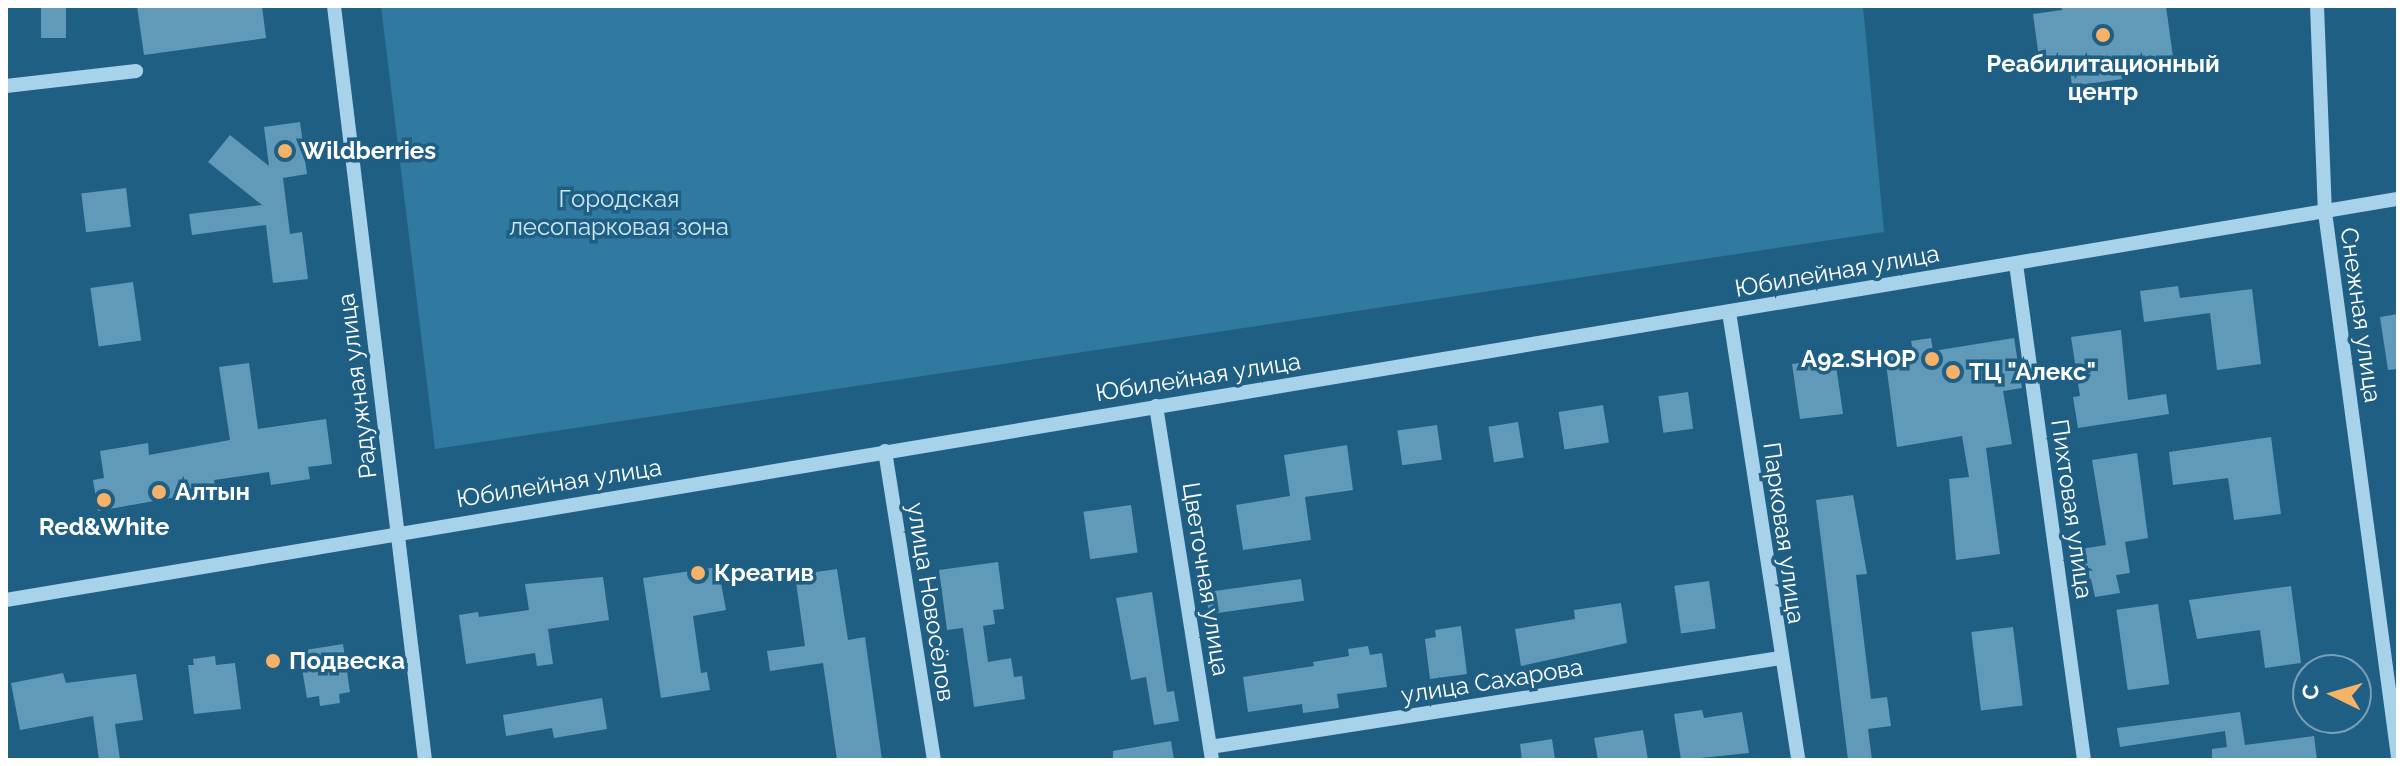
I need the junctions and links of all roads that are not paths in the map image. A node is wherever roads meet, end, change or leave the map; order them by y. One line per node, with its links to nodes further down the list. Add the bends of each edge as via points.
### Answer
1 (334, 6): 11 (street, Радужная улица)
2 (2317, 6): 6 (street, Снежная улица)
3 (136, 71): 4 (street)
4 (6, 86)
5 (2398, 199): 6 (street, Юбилейная улица)
6 (2325, 212): 7 (street, Юбилейная улица); 15 (street, Снежная улица)
7 (2016, 264): 8 (street, Юбилейная улица); 19 (street, Пихтовая улица)
8 (1729, 312): 9 (street, Юбилейная улица); 13 (street, Парковая улица)
9 (1156, 406): 10 (street, Юбилейная улица); 14 (street, Цветочная улица)
10 (885, 451): 11 (street, Юбилейная улица); 17 (street, улица Новосёлов)
11 (397, 532): 12 (street, Юбилейная улица); 16 (street, Радужная улица)
12 (6, 600)
13 (1780, 658): 14 (street, улица Сахарова); 18 (street, Парковая улица)
14 (1211, 754)
15 (2398, 757)
16 (425, 760)
17 (934, 760)
18 (1798, 760)
19 (2084, 760)

